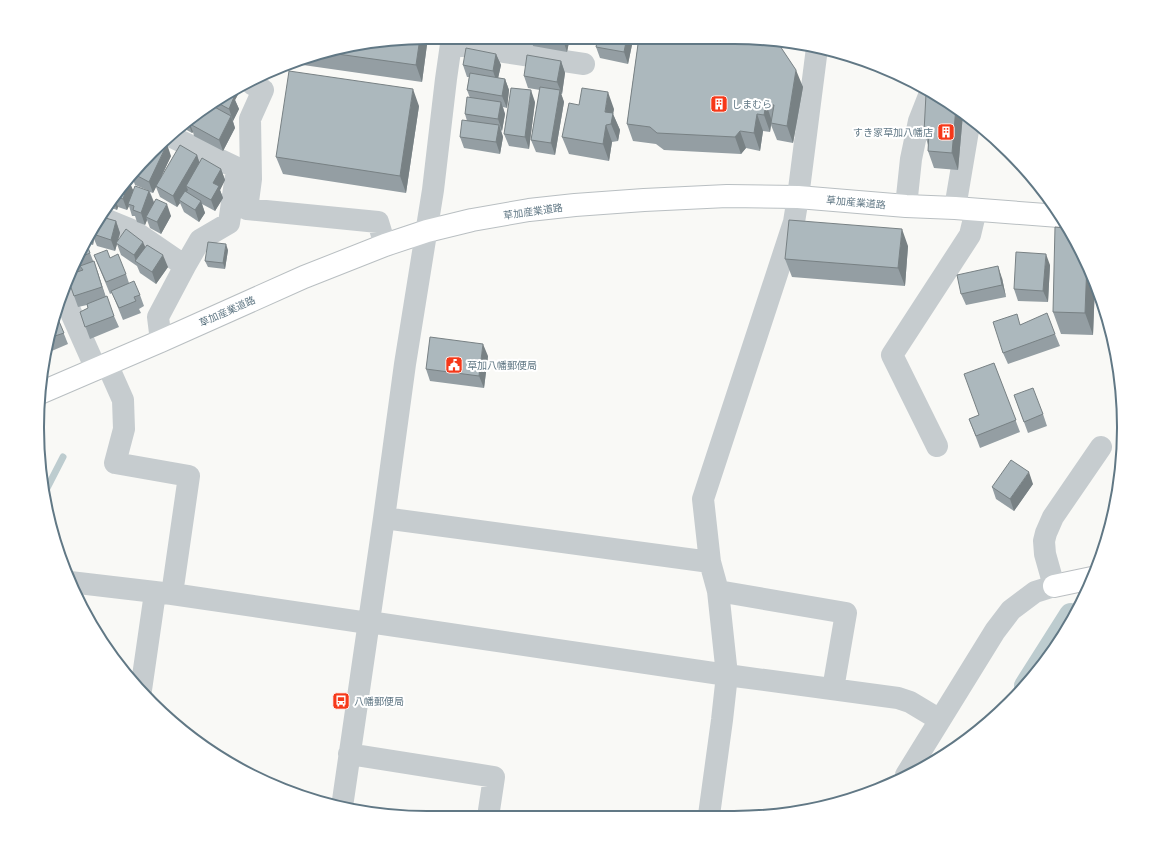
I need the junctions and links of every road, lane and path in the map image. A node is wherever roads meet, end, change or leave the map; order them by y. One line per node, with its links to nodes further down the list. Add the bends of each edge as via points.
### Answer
1 (451, 44): 16 (street)
2 (473, 44): 4 (street)
3 (816, 53): 11 (street)
4 (584, 64)
5 (255, 86): 9 (street, via 263,90 250,119)
6 (929, 97): 12 (street, via 919,121 911,159)
7 (970, 125): 13 (street)
8 (175, 139): 10 (street)
9 (250, 156): 10 (street); 17 (street, via 251,179 247,209 378,222)
10 (231, 166): 18 (street, via 237,168 229,223 200,240)
11 (798, 197): 12 (main road, 草加産業道路); 16 (main road, 草加産業道路, via 727,196 575,205 472,220); 26 (street, via 794,222 703,499)
12 (906, 206): 13 (main road, 草加産業道路)
13 (965, 209): 14 (main road, 草加産業道路); 23 (street, via 970,235 892,355)
14 (1053, 215)
15 (106, 219): 18 (street, via 134,231)
16 (427, 231): 17 (main road, 草加産業道路); 25 (street, via 405,364)
17 (385, 244): 20 (main road, 草加産業道路)
18 (185, 266): 20 (street, via 158,317)
19 (66, 300): 21 (street)
20 (161, 341): 21 (main road, 草加産業道路)
21 (102, 366): 22 (main road, 草加産業道路); 31 (street, via 123,400 124,429 115,464 189,476)
22 (46, 389)
23 (937, 446)
24 (1101, 447): 29 (street, via 1053,517 1046,533 1045,554)
25 (384, 518): 26 (street); 32 (street)
26 (710, 562): 30 (street)
27 (1085, 579): 29 (main road)
28 (78, 585): 31 (street)
29 (1054, 586): 36 (street, via 1035,592 1011,610 995,631)
30 (718, 591): 33 (street); 35 (street, via 846,613)
31 (164, 594): 32 (street); 34 (street)
32 (369, 622): 33 (street); 37 (street)
33 (727, 675): 35 (street); 41 (street)
34 (142, 684)
35 (833, 689): 36 (street, via 898,698 910,702)
36 (940, 720): 38 (street)
37 (349, 754): 39 (street); 40 (street, via 494,776)
38 (911, 767)
39 (343, 802)
40 (489, 811)
41 (710, 811)

